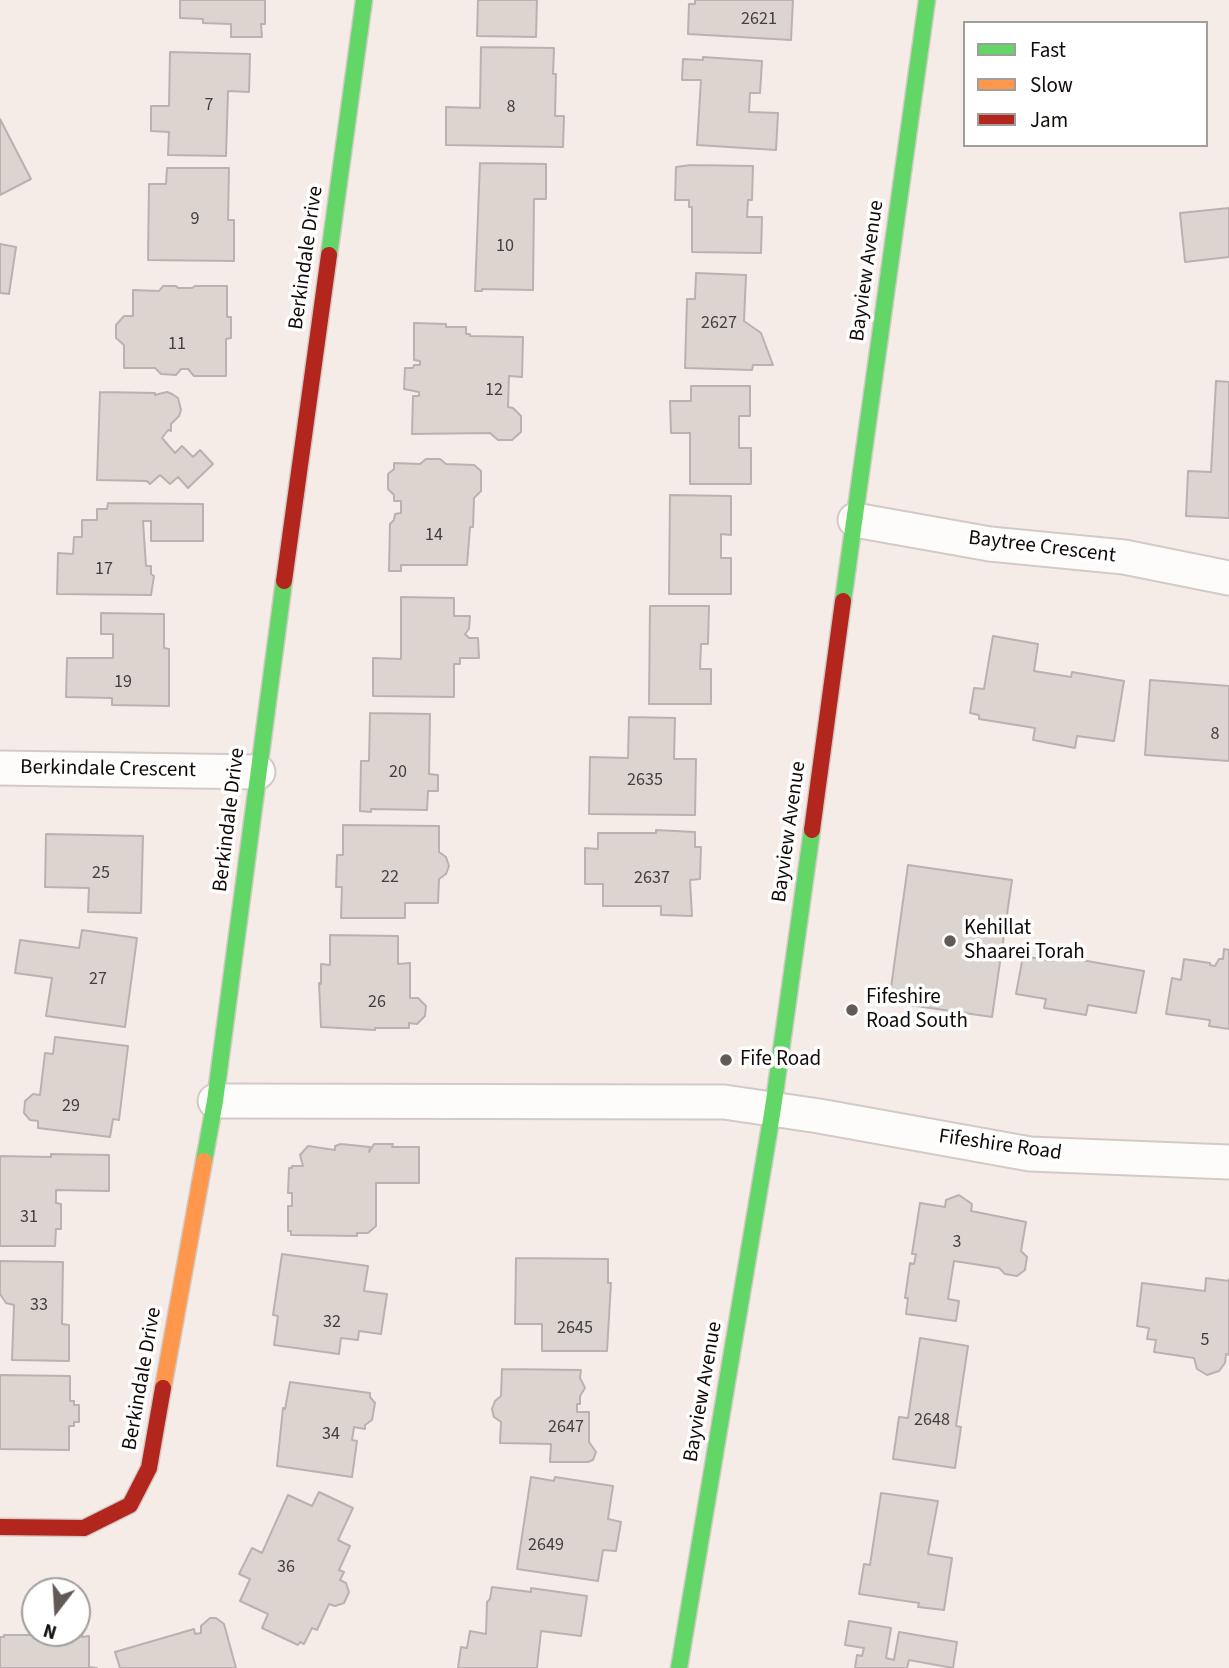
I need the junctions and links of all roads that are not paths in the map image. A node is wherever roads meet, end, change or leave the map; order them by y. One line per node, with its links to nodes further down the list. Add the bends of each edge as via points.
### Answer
1 (364, 0): 6 (main road, Berkindale Drive)
2 (927, 0): 3 (main road, Bayview Avenue)
3 (855, 520): 4 (street, Baytree Crescent, via 990,544 1124,557); 8 (main road, Bayview Avenue)
4 (1229, 578)
5 (0, 768): 6 (street, Berkindale Crescent)
6 (258, 772): 7 (main road, Berkindale Drive)
7 (215, 1101): 8 (street, via 724,1102); 10 (main road, Berkindale Drive, via 149,1468 130,1505 84,1528)
8 (773, 1108): 9 (street, Fifeshire Road, via 1030,1154); 11 (main road, Bayview Avenue)
9 (1229, 1162)
10 (0, 1527)
11 (679, 1668)

